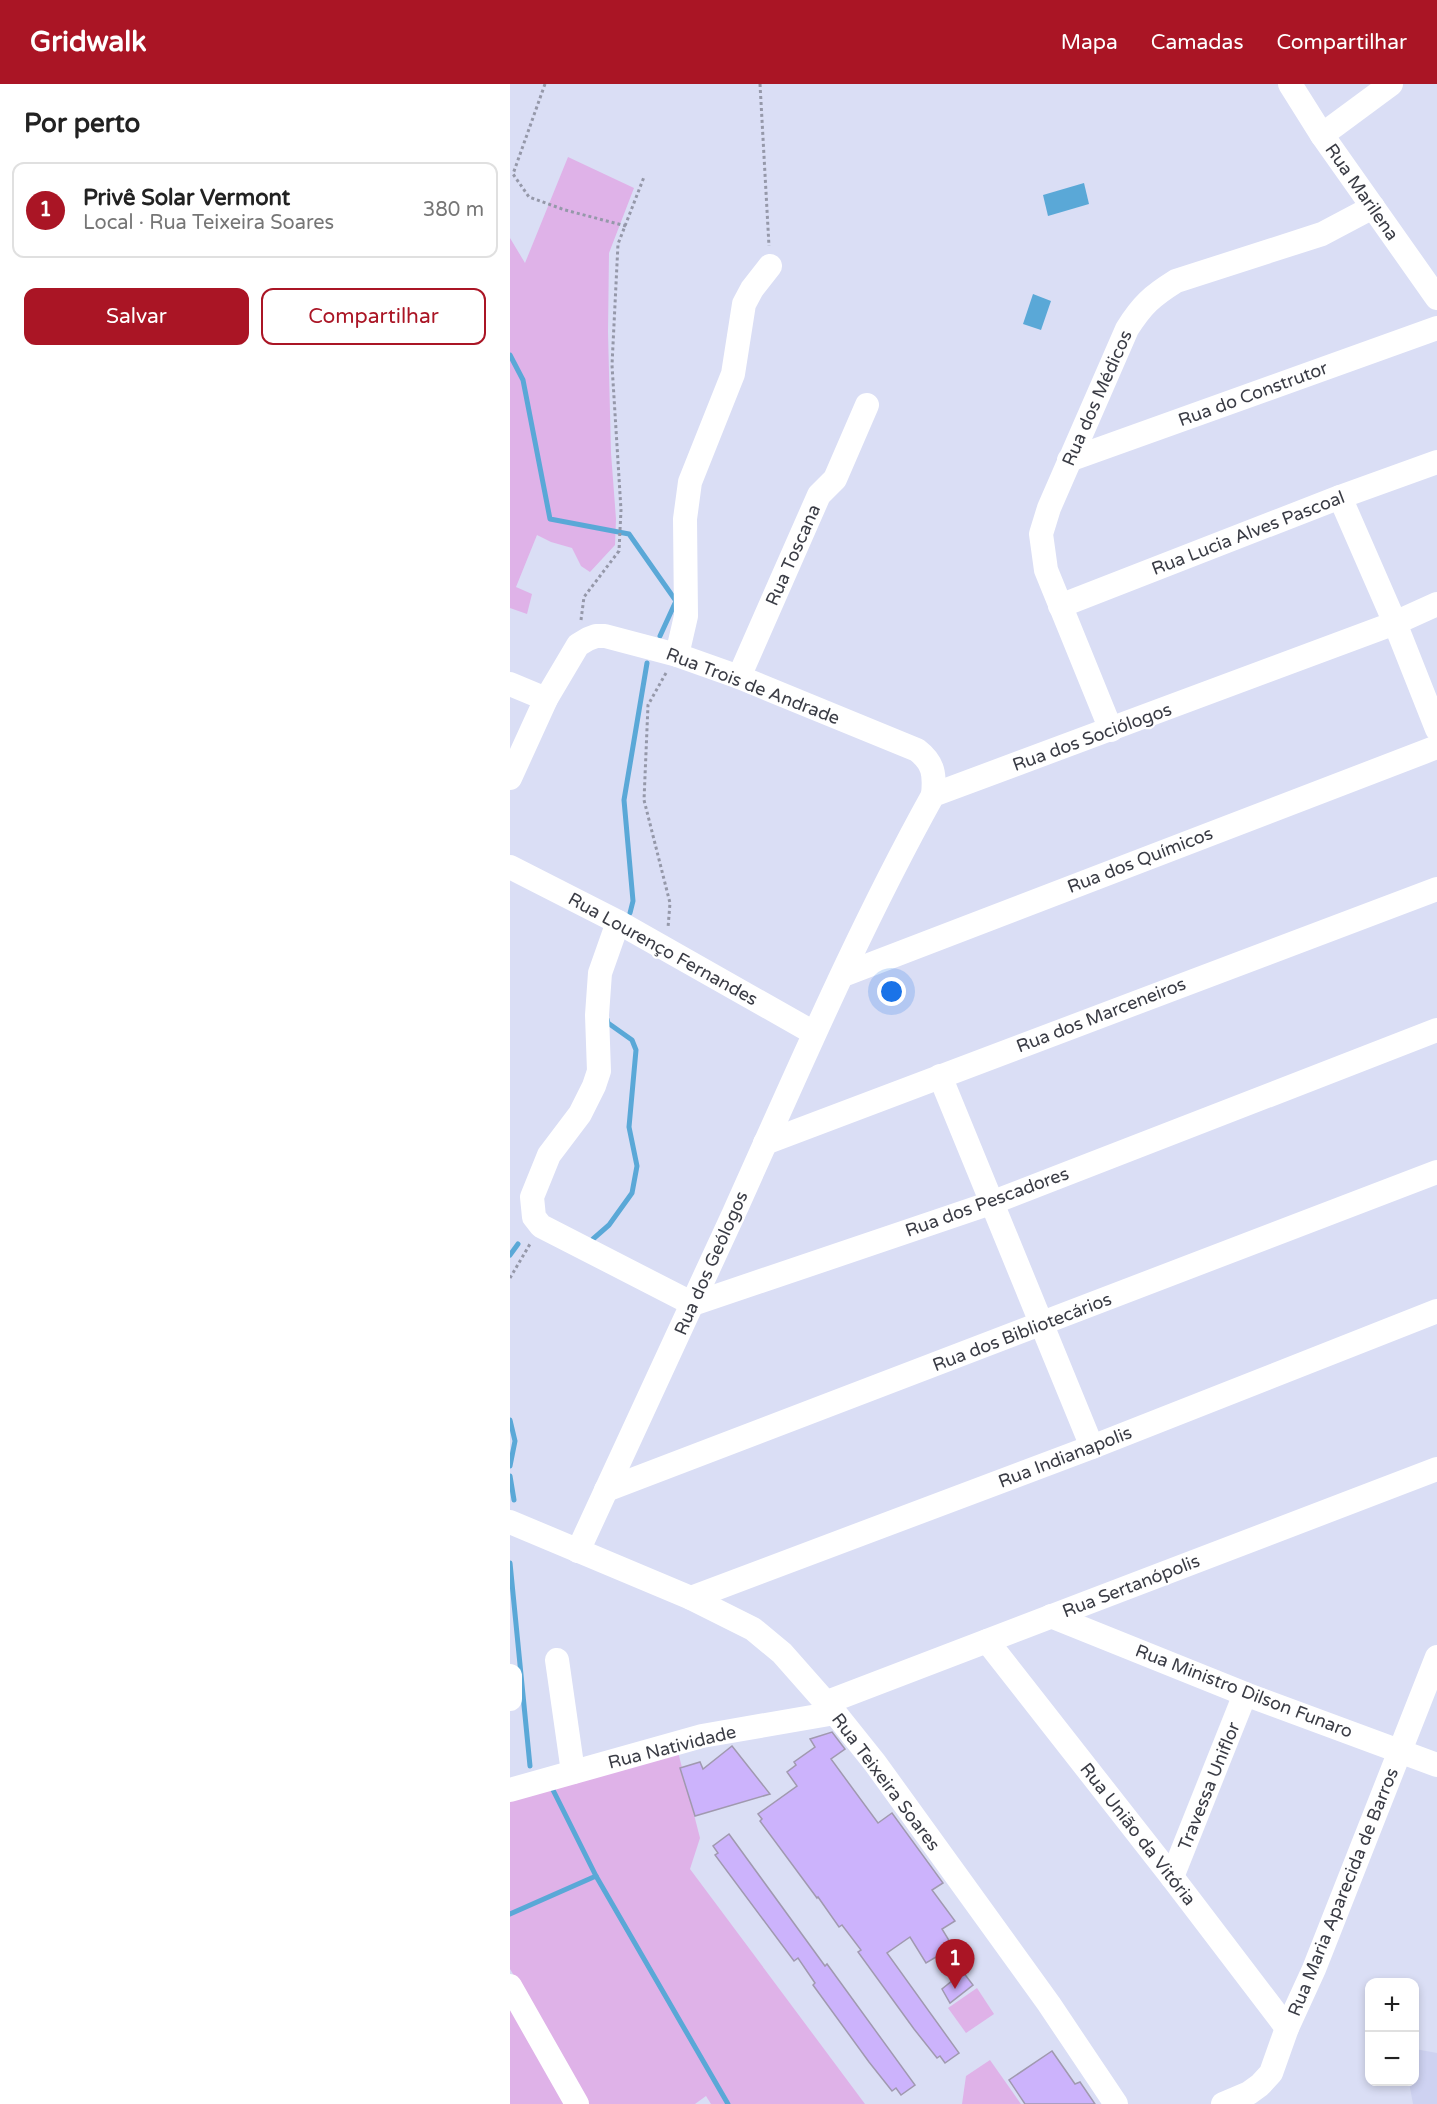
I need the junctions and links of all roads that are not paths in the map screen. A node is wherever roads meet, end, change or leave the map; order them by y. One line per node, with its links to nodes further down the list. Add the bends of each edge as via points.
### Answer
1 (1290, 84): 3 (street, Rua Marilena)
2 (1391, 84): 3 (street)
3 (1322, 135): 4 (street, Rua Marilena)
4 (1373, 207): 6 (street, Rua Marilena); 9 (street, Rua dos Médicos, via 1322,234 1196,273 1155,294 1127,329)
5 (770, 266): 15 (street, via 744,304 733,374 690,483 685,519 686,616)
6 (1437, 298)
7 (1437, 327): 9 (street, Rua do Construtor)
8 (867, 405): 16 (street, Rua Toscana, via 835,479 819,495)
9 (1069, 460): 13 (street, Rua dos Médicos, via 1041,534 1046,570)
10 (1437, 462): 11 (street, Rua Lucia Alves Pascoal)
11 (1340, 497): 13 (street, Rua Lucia Alves Pascoal); 14 (street)
12 (1437, 604): 14 (street, Rua dos Sociólogos)
13 (1060, 606): 20 (street, Rua dos Médicos)
14 (1395, 623): 19 (street); 20 (street, Rua dos Sociólogos)
15 (676, 655): 16 (street, Rua Trois de Andrade); 18 (street, Rua Trois de Andrade, via 605,636 588,639 578,645)
16 (739, 677): 23 (street, Rua Trois de Andrade, via 917,750 933,768)
17 (510, 684): 18 (street)
18 (546, 699): 22 (street)
19 (1437, 729)
20 (1111, 730): 23 (street, Rua dos Sociólogos)
21 (1437, 747): 27 (street, Rua dos Químicos)
22 (510, 778)
23 (933, 795): 27 (street)
24 (510, 867): 26 (street, Rua Lourenço Fernandes)
25 (1437, 889): 30 (street, Rua dos Marceneiros)
26 (618, 922): 29 (street, Rua Lourenço Fernandes); 34 (street, via 600,973 599,1071 580,1114 549,1155 532,1197 534,1217 541,1226)
27 (843, 975): 29 (street, Rua dos Geólogos)
28 (1437, 1030): 33 (street, Rua dos Pescadores)
29 (814, 1033): 31 (street, Rua dos Geólogos)
30 (940, 1076): 31 (street, Rua dos Marceneiros); 33 (street)
31 (765, 1143): 34 (street, Rua dos Geólogos)
32 (1437, 1172): 36 (street, Rua dos Bibliotecários)
33 (991, 1203): 34 (street, Rua dos Pescadores); 36 (street)
34 (693, 1304): 39 (street, Rua dos Geólogos)
35 (1437, 1311): 37 (street, Rua Indianapolis)
36 (1042, 1325): 37 (street); 39 (street, Rua dos Bibliotecários)
37 (1092, 1447): 42 (street, Rua Indianapolis)
38 (1437, 1469): 43 (street, Rua Sertanópolis)
39 (606, 1490): 41 (street, Rua dos Geólogos)
40 (510, 1522): 41 (street, Rua Teixeira Soares)
41 (578, 1551): 42 (street, Rua Teixeira Soares)
42 (691, 1598): 50 (street, Rua Teixeira Soares, via 753,1629 782,1653)
43 (1052, 1616): 44 (street, Rua Sertanópolis); 48 (street, Rua Ministro Dilson Funaro)
44 (987, 1641): 50 (street, Rua Sertanópolis); 55 (street, Rua União da Vitória)
45 (1437, 1657): 51 (street, Rua Maria Aparecida de Barros)
46 (558, 1660): 53 (street)
47 (510, 1676): 49 (street)
48 (1245, 1694): 51 (street, Rua Ministro Dilson Funaro); 55 (street, Travessa Uniflor)
49 (510, 1699)
50 (830, 1708): 53 (street, Rua Natividade, via 702,1736); 59 (street, Rua Teixeira Soares, via 875,1763 1049,2004)
51 (1400, 1751): 52 (street, Rua Ministro Dilson Funaro); 57 (street, Rua Maria Aparecida de Barros)
52 (1437, 1765)
53 (573, 1772): 54 (street, Rua Natividade)
54 (510, 1784)
55 (1172, 1877): 57 (street, Rua União da Vitória)
56 (510, 1986): 58 (street)
57 (1287, 2028): 60 (street, Rua Maria Aparecida de Barros, via 1271,2073 1249,2093)
58 (577, 2104)
59 (1116, 2104)
60 (1223, 2104)

